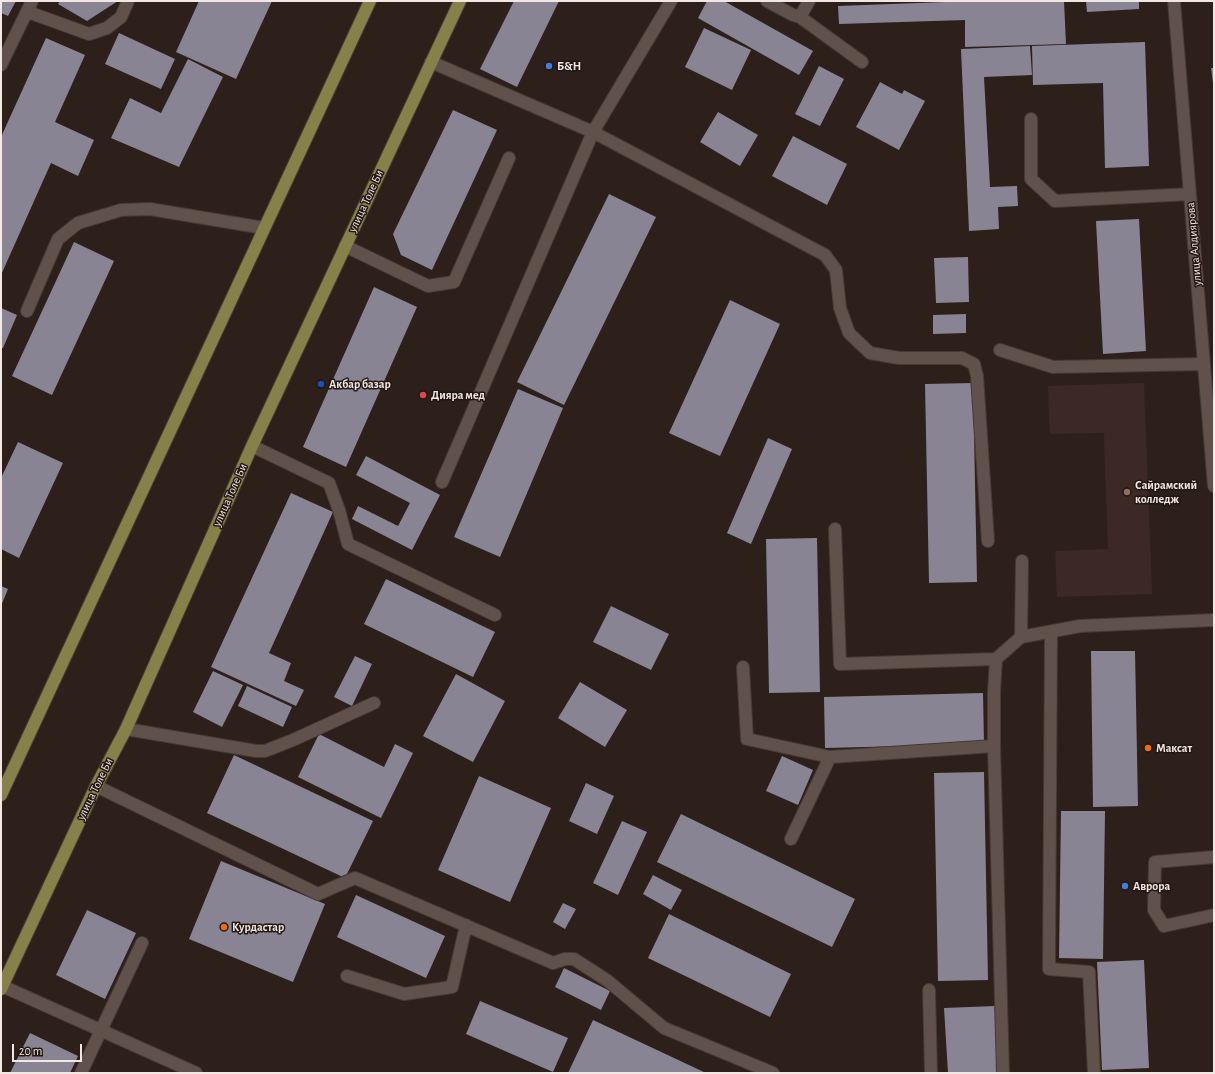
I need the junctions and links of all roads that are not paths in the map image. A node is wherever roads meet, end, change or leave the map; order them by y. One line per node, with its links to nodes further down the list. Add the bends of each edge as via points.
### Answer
1 (128, 1): 8 (street, via 121,17 107,28 89,34)
2 (370, 1): 17 (main road)
3 (460, 1): 11 (main road, улица Толе Би)
4 (671, 1): 14 (street)
5 (767, 1): 9 (street)
6 (809, 1): 9 (street)
7 (1174, 1): 16 (street, улица Алдиярова)
8 (30, 6): 10 (street)
9 (800, 17): 12 (street)
10 (2, 61)
11 (431, 62): 14 (street); 18 (main road, улица Толе Би)
12 (862, 62)
13 (1031, 119): 16 (street, via 1031,179 1055,201)
14 (593, 132): 23 (street); 26 (street, via 825,255 836,270 840,308 849,333 870,352 899,358 962,358 974,364 977,376)
15 (509, 158): 18 (street, via 454,282 428,286)
16 (1190, 194): 21 (street, улица Алдиярова)
17 (264, 228): 19 (street, via 150,209 121,210 78,223 58,239); 39 (main road)
18 (345, 246): 22 (main road, улица Толе Би)
19 (26, 311)
20 (1000, 350): 21 (street, via 1053,367)
21 (1204, 364): 24 (street, улица Алдиярова)
22 (252, 446): 28 (street, via 330,483 348,544); 35 (main road, улица Толе Би)
23 (442, 482)
24 (1214, 486)
25 (835, 529): 32 (street, via 840,664)
26 (988, 541)
27 (1022, 561): 31 (street)
28 (495, 615)
29 (1214, 620): 30 (street, via 1080,626)
30 (1051, 632): 31 (street); 54 (street, via 1049,969 1089,972)
31 (1021, 637): 32 (street)
32 (996, 659): 36 (street)
33 (743, 667): 37 (street, via 747,739)
34 (374, 703): 35 (street, via 264,751)
35 (126, 729): 38 (main road, улица Толе Би)
36 (994, 746): 37 (street); 53 (street)
37 (830, 757): 40 (street)
38 (96, 786): 43 (street, via 318,894 355,878); 46 (main road, улица Толе Би)
39 (1, 795)
40 (791, 839)
41 (1214, 857): 42 (street, via 1156,862 1154,910 1164,926)
42 (1214, 915)
43 (466, 925): 45 (street, via 452,987 404,994); 51 (street, via 553,962 574,959 608,981 664,1028)
44 (142, 943): 48 (street)
45 (347, 976)
46 (1, 987): 48 (street)
47 (929, 990): 52 (street)
48 (101, 1030): 49 (street); 50 (street)
49 (81, 1073)
50 (196, 1073)
51 (773, 1073)
52 (931, 1073)
53 (1003, 1073)
54 (1094, 1073)

